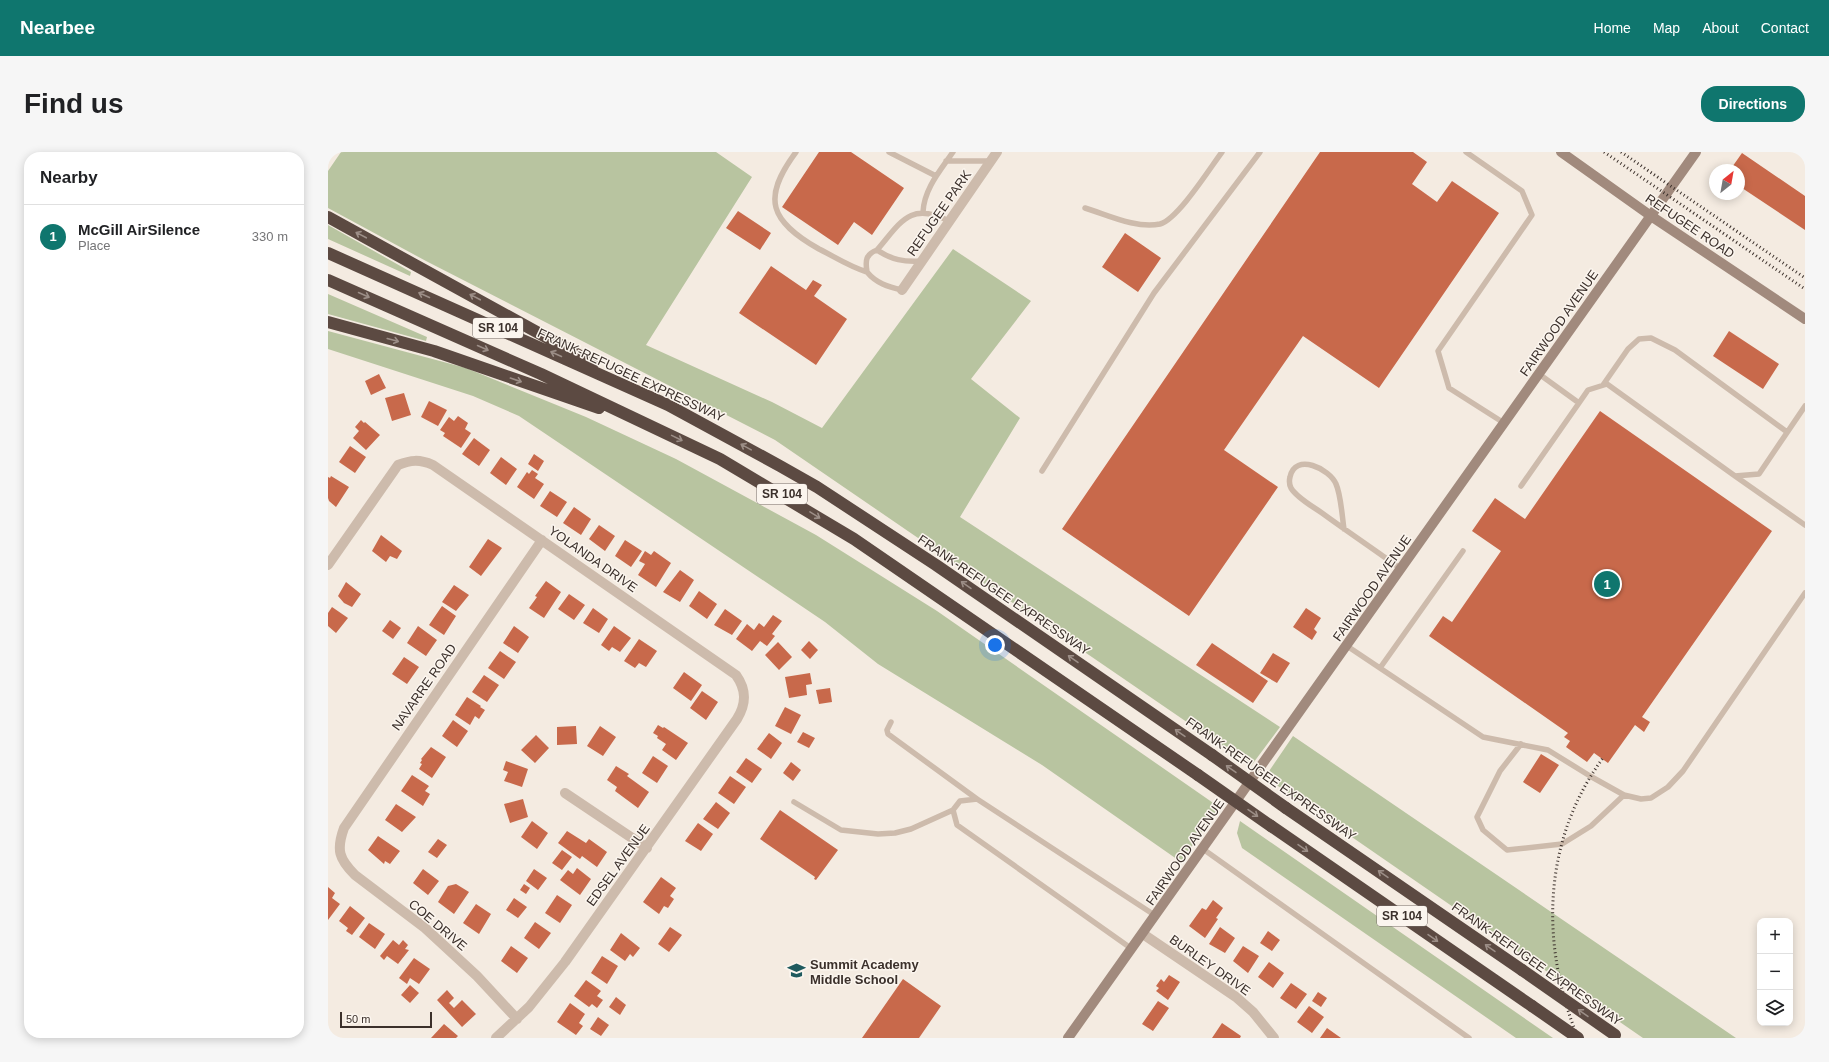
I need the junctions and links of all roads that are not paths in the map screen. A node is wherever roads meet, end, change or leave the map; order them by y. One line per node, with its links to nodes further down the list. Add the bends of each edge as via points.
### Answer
1 (796, 152): 21 (lane, via 777,184 774,197 780,219 804,240)
2 (889, 152): 12 (lane)
3 (953, 152): 10 (lane)
4 (997, 152): 11 (street, REFUGEE PARK)
5 (1222, 152): 13 (lane, via 1179,210 1167,221 1146,225)
6 (1260, 152): 34 (lane, via 1154,293)
7 (1466, 152): 31 (lane, via 1522,191 1532,215 1438,351 1449,388)
8 (1561, 152): 15 (street, REFUGEE ROAD)
9 (1696, 152): 15 (street, FAIRWOOD AVENUE)
10 (946, 161): 11 (lane); 12 (lane)
11 (991, 161): 17 (street, REFUGEE PARK)
12 (936, 176): 14 (lane, via 924,199)
13 (1085, 208)
14 (922, 212): 17 (lane); 18 (lane, via 903,220)
15 (1651, 216): 24 (street, REFUGEE ROAD); 26 (street, FAIRWOOD AVENUE)
16 (328, 217): 29 (highway, one-way to 16)
17 (949, 221): 20 (street, REFUGEE PARK)
18 (878, 250): 20 (lane, via 888,257 904,262); 21 (lane, via 867,257)
19 (328, 253): 29 (highway, FRANK-REFUGEE EXPRESSWAY / SR 104, one-way to 19)
20 (921, 262): 23 (street, REFUGEE PARK)
21 (866, 272): 23 (lane, via 886,286)
22 (328, 280): 32 (highway, SR 104, one-way to 32, via 534,370)
23 (902, 290)
24 (1805, 319)
25 (328, 322): 32 (highway, one-way to 32, via 434,351)
26 (1539, 374): 28 (lane); 31 (street, FAIRWOOD AVENUE)
27 (1603, 385): 28 (lane, via 1588,390); 33 (lane, via 1628,349 1639,339 1651,338 1675,350); 35 (lane, via 1607,384)
28 (1579, 403): 36 (lane)
29 (668, 405): 61 (highway, FRANK-REFUGEE EXPRESSWAY / SR 104, one-way to 29, bridge, via 874,524 780,466)
30 (1805, 406): 33 (lane)
31 (1504, 423): 42 (street, FAIRWOOD AVENUE)
32 (656, 427): 66 (highway, SR 104, one-way to 66, bridge, via 720,459 854,539)
33 (1787, 432): 35 (lane, via 1759,474)
34 (1042, 471)
35 (1735, 476): 37 (lane)
36 (1521, 486)
37 (1805, 525)
38 (1344, 529): 38 (lane, via 1291,489 1291,472 1298,465 1310,464 1324,471 1336,483); 42 (lane)
39 (542, 540): 41 (street, YOLANDA DRIVE, via 433,465 422,460 411,460 398,465 389,476); 46 (street, YOLANDA DRIVE, via 736,675 743,685); 56 (street, NAVARRE ROAD, via 344,828 339,841)
40 (1463, 551): 45 (lane)
41 (328, 565)
42 (1401, 569): 44 (street, FAIRWOOD AVENUE)
43 (1805, 593): 50 (lane, via 1683,771 1668,787 1651,798 1641,799)
44 (1347, 646): 45 (lane); 55 (street, FAIRWOOD AVENUE)
45 (1380, 668): 48 (lane, via 1483,736)
46 (744, 697): 54 (street, EDSEL AVENUE, via 744,709)
47 (891, 722): 51 (lane, via 888,734)
48 (1521, 744): 50 (lane, via 1548,750); 50 (lane, via 1500,771 1477,817 1483,830 1507,850 1562,844 1591,826)
49 (564, 793): 54 (street)
50 (1624, 794)
51 (977, 799): 53 (lane, via 960,801); 57 (lane)
52 (794, 802): 53 (lane, via 841,830 878,834 910,829)
53 (953, 810): 59 (lane, via 957,825)
54 (647, 848): 60 (street, EDSEL AVENUE, via 565,962)
55 (1203, 849): 57 (street, FAIRWOOD AVENUE); 65 (lane)
56 (339, 854): 60 (street, COE DRIVE, via 345,866 354,875 425,928 477,976)
57 (1156, 916): 58 (street, FAIRWOOD AVENUE)
58 (1143, 934): 59 (street, FAIRWOOD AVENUE); 64 (street, BURLEY DRIVE, via 1236,997 1253,1012)
59 (1132, 949): 63 (street, FAIRWOOD AVENUE)
60 (517, 1019): 62 (street, EDSEL AVENUE)
61 (1617, 1036)
62 (496, 1038)
63 (1068, 1038)
64 (1274, 1038)
65 (1469, 1038)
66 (1578, 1038)

